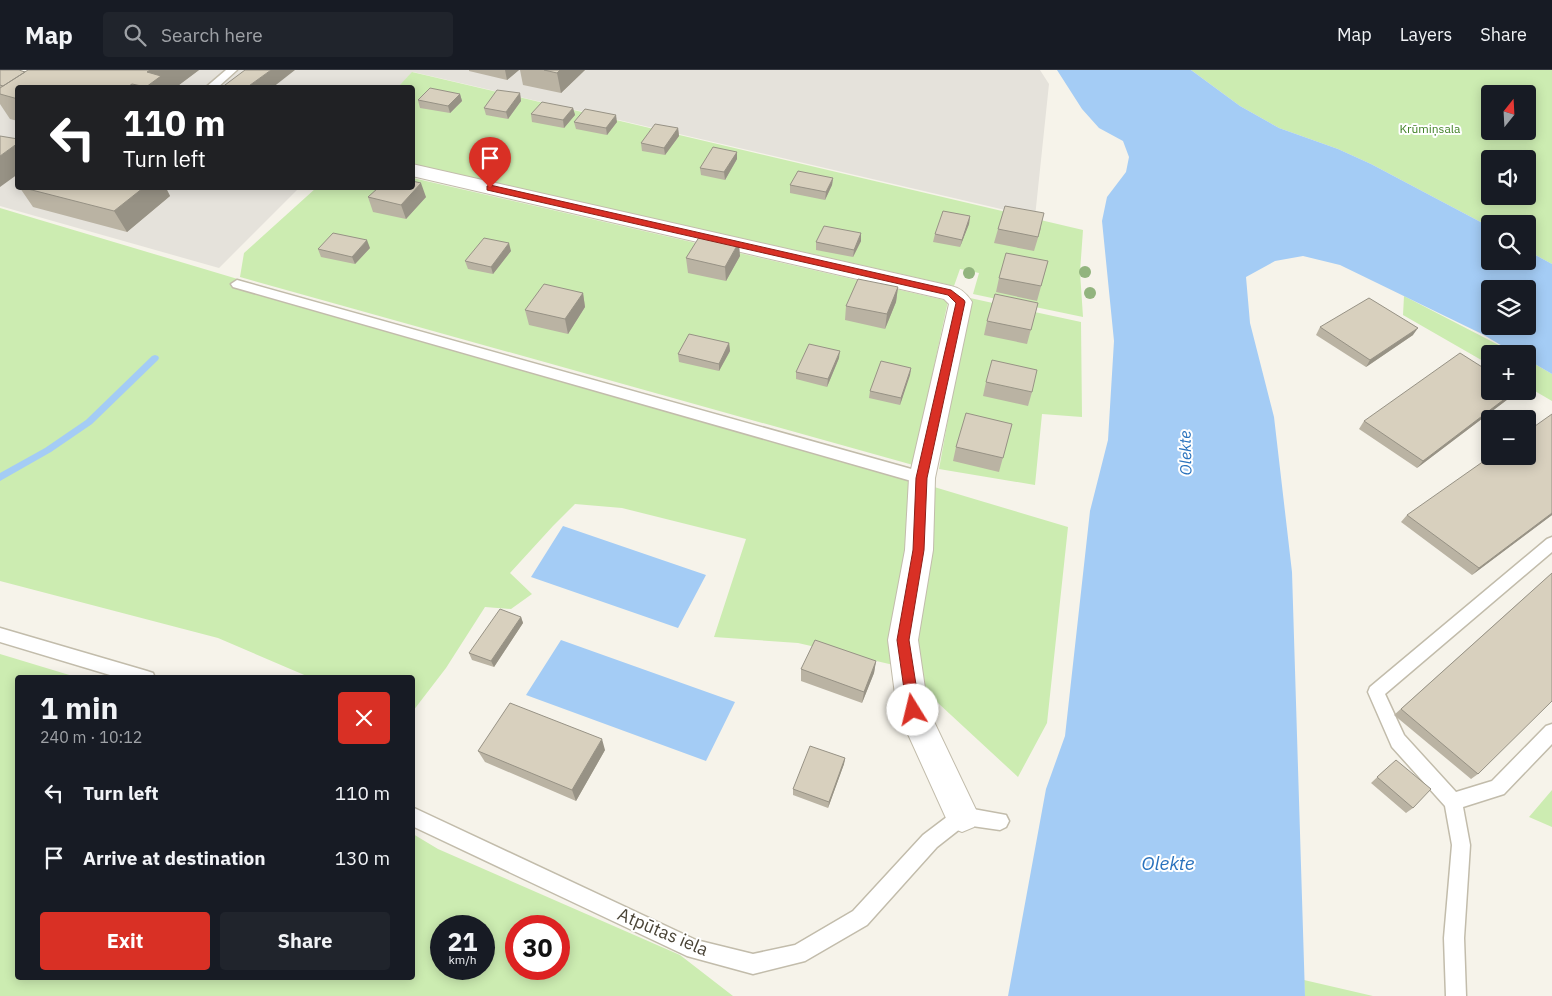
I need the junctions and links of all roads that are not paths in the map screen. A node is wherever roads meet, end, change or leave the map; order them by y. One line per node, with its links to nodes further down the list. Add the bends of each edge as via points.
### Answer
1 (232, 70): 2 (lane)
2 (214, 85)
3 (415, 171): 5 (street, via 951,293 961,302)
4 (237, 284): 5 (lane)
5 (922, 478): 11 (street, via 918,550 903,640 913,710)
6 (1552, 543): 10 (lane, via 1376,692 1398,741)
7 (0, 635): 8 (lane)
8 (137, 675)
9 (1552, 732): 10 (lane, via 1498,788)
10 (1453, 802): 14 (lane, via 1461,845 1454,938)
11 (962, 816): 12 (lane, Atpūtas iela, via 930,841 860,918 798,954 752,964 694,949); 13 (lane)
12 (415, 817)
13 (1000, 821)
14 (1456, 996)

